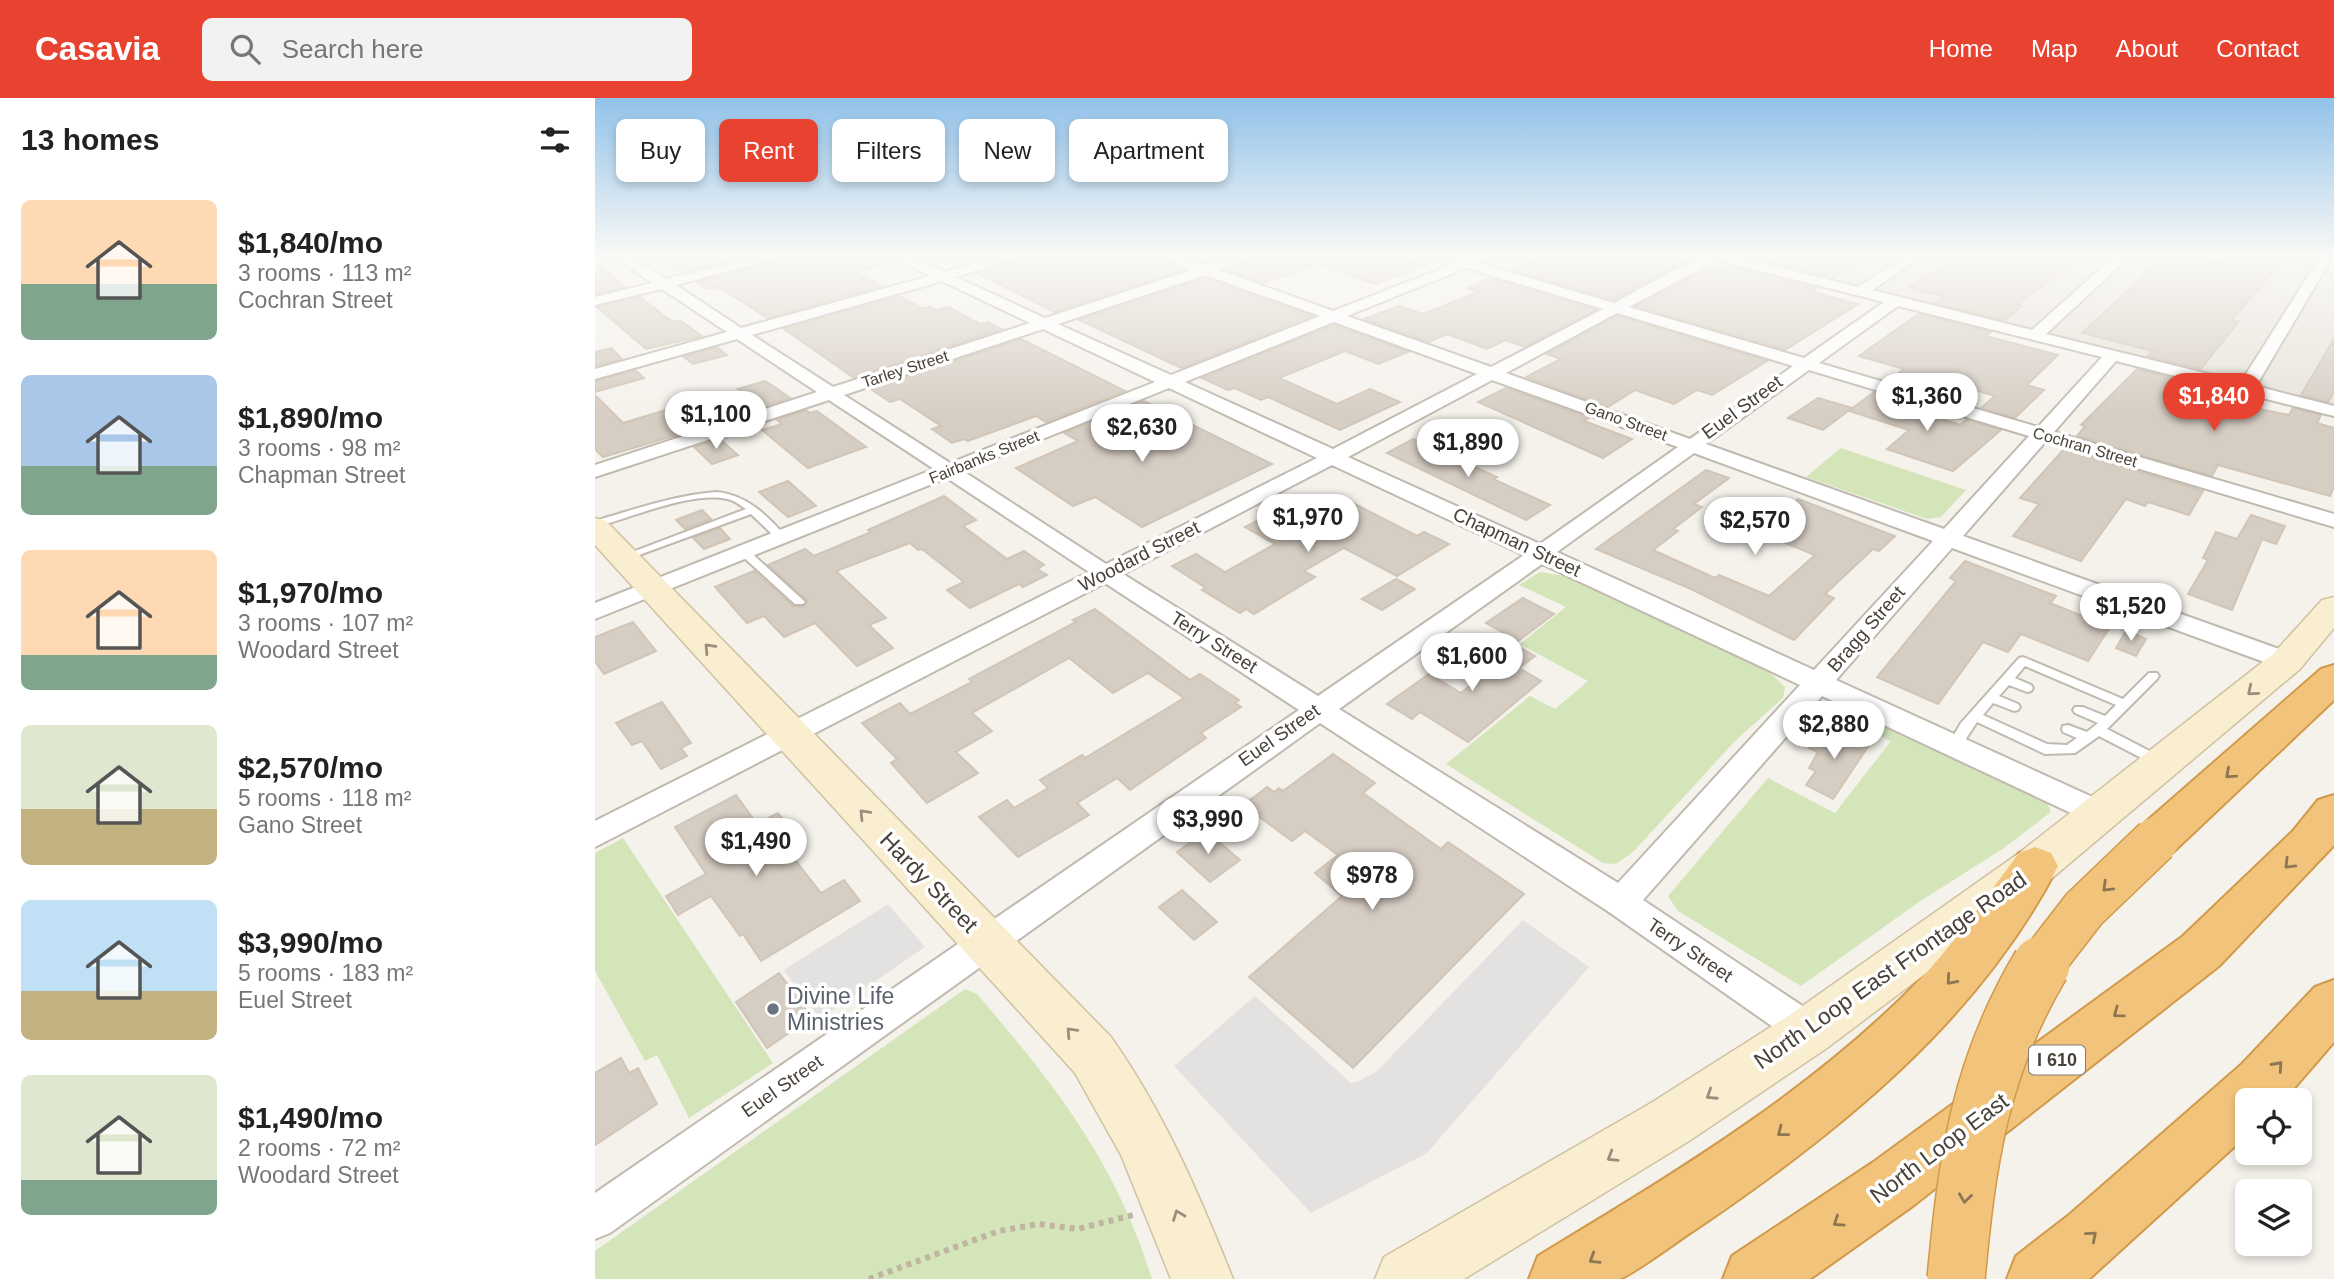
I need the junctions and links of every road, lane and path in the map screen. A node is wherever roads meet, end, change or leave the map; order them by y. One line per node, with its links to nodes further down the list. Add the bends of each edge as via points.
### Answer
1 (702, 309): 15 (street, Terry Street)
2 (824, 309): 15 (street)
3 (1011, 309): 14 (street, Chapman Street)
4 (1086, 309): 14 (street, Tarley Street)
5 (1316, 309): 13 (street, Gano Street)
6 (1352, 309): 13 (street, Fairbanks Street)
7 (1616, 309): 19 (street, Woodard Street)
8 (1622, 309): 18 (street, Cochran Street)
9 (1882, 309): 18 (street, Euel Street)
10 (1930, 309): 16 (street)
11 (2065, 309): 16 (street)
12 (2295, 309): 22 (street)
13 (1335, 316): 19 (street, Gano Street); 21 (street, Fairbanks Street)
14 (1041, 324): 21 (street, Chapman Street); 23 (street, Tarley Street)
15 (739, 333): 20 (street); 23 (street, Terry Street)
16 (2035, 336): 17 (street)
17 (2112, 356): 22 (street); 25 (street, Bragg Street)
18 (1804, 363): 25 (street, Cochran Street); 26 (street, Euel Street)
19 (1492, 373): 26 (street, Gano Street); 27 (street, Woodard Street)
20 (595, 374)
21 (1172, 382): 27 (street, Chapman Street); 29 (street, Fairbanks Street)
22 (2246, 388): 24 (street)
23 (830, 394): 28 (street, Tarley Street); 29 (street, Terry Street)
24 (2334, 411)
25 (2041, 434): 31 (street, Cochran Street); 33 (street, Bragg Street)
26 (1691, 444): 33 (street, Gano Street); 36 (street, Euel Street)
27 (1333, 457): 36 (street, Chapman Street); 38 (street, Woodard Street)
28 (595, 471)
29 (948, 471): 34 (street, Fairbanks Street); 38 (street, Terry Street)
30 (753, 510): 32 (lane, via 737,499 717,495); 34 (lane); 37 (lane)
31 (2334, 521)
32 (595, 526): 37 (main road, Hardy Street)
33 (1947, 537): 43 (street, Gano Street); 47 (street, Bragg Street)
34 (782, 538): 35 (street, Fairbanks Street)
35 (744, 553): 39 (street, Fairbanks Street); 40 (lane)
36 (1542, 553): 47 (street, Chapman Street); 52 (street, Euel Street)
37 (624, 557): 39 (main road, Hardy Street)
38 (1105, 573): 52 (street, Terry Street); 57 (street, Woodard Street)
39 (654, 589): 42 (street, Fairbanks Street); 57 (main road, Hardy Street, one-way to 39)
40 (799, 602)
41 (2334, 607): 43 (main road, North Loop East Frontage Road)
42 (595, 612)
43 (2287, 661): 59 (main road, North Loop East Frontage Road, one-way to 59)
44 (2153, 676): 50 (lane)
45 (2334, 678): 75 (highway, one-way to 75, bridge, via 2081,912 2048,954 2011,1023 1981,1101)
46 (2008, 680): 48 (lane); 49 (lane); 50 (lane, via 2023,661)
47 (1821, 681): 58 (street, Chapman Street); 64 (street, Bragg Street)
48 (2027, 688)
49 (1992, 698): 51 (lane); 54 (lane)
50 (2124, 704): 56 (lane)
51 (2014, 707)
52 (1318, 708): 64 (street, Terry Street); 65 (street, Euel Street)
53 (2080, 710): 56 (lane)
54 (1977, 717): 56 (lane, via 2045,749 2070,750); 58 (lane)
55 (2068, 729): 56 (lane)
56 (2097, 729): 59 (lane)
57 (790, 735): 62 (street, Woodard Street); 65 (main road, Hardy Street, one-way to 57)
58 (1955, 745): 61 (street, Chapman Street)
59 (2162, 763): 61 (main road, North Loop East Frontage Road)
60 (2334, 812): 74 (highway, North Loop East / I 610, one-way to 74, via 2309,844 2201,951 1893,1184)
61 (2099, 813): 63 (main road, North Loop East Frontage Road)
62 (595, 835)
63 (2035, 866): 67 (main road, North Loop East Frontage Road); 73 (highway, one-way to 73, via 1933,1002 1836,1090 1683,1203)
64 (1621, 902): 67 (street, Terry Street)
65 (986, 942): 68 (main road, Hardy Street, one-way to 65, via 1114,1085 1093,1055); 69 (street, Euel Street)
66 (2334, 1004): 76 (highway, one-way to 66, via 2262,1083)
67 (1809, 1031): 70 (main road, North Loop East Frontage Road, one-way to 70, via 1670,1122)
68 (1169, 1191): 71 (path, via 1127,1219 1078,1229 1038,1224 999,1231); 72 (main road, Hardy Street, one-way to 68)
69 (595, 1218)
70 (1413, 1277)
71 (869, 1279)
72 (1202, 1279)
73 (1561, 1279)
74 (1755, 1279)
75 (1956, 1279)
76 (2039, 1279)

